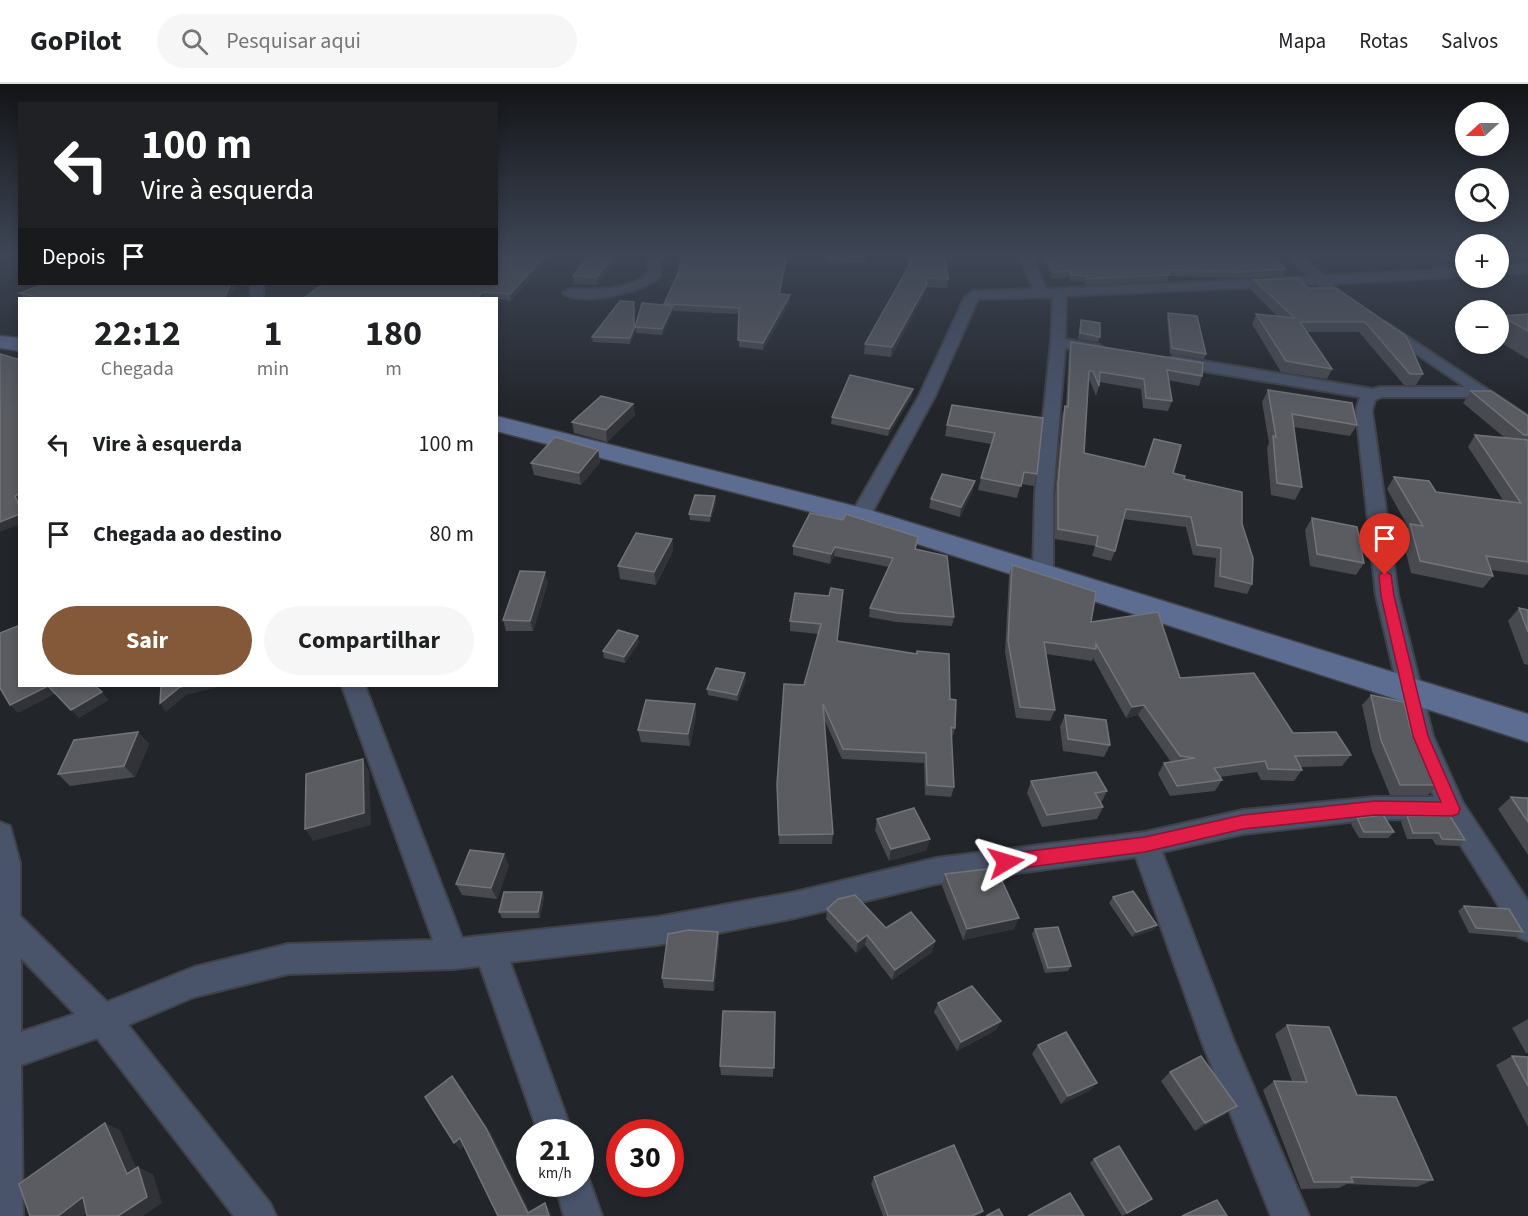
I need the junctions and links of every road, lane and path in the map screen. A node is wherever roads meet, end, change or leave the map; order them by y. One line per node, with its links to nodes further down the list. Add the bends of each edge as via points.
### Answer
1 (968, 306): 13 (street, via 927,396)
2 (1059, 306): 5 (street)
3 (1377, 321): 9 (street)
4 (0, 342): 6 (street)
5 (1058, 342): 7 (street); 14 (street, via 1044,494)
6 (18, 345)
7 (1116, 352)
8 (1163, 359): 10 (street)
9 (1481, 392): 10 (street); 11 (street)
10 (1373, 394): 16 (street, via 1368,397 1364,411 1387,596)
11 (1528, 423)
12 (498, 424): 13 (street)
13 (860, 516): 14 (street)
14 (1043, 572): 16 (street)
15 (353, 687): 24 (street)
16 (1412, 690): 17 (street); 18 (street, via 1421,736)
17 (1528, 728)
18 (1452, 809): 19 (street, via 1375,808 1243,822); 22 (street)
19 (1145, 844): 23 (street, via 936,871 795,906 657,931); 32 (street, via 1218,1042)
20 (2, 856): 21 (street)
21 (7, 922): 25 (street); 26 (street)
22 (1528, 927)
23 (490, 950): 24 (street); 27 (street)
24 (453, 954): 25 (street, via 288,959 194,982)
25 (103, 1020): 26 (street); 30 (street)
26 (3, 1056): 29 (street)
27 (550, 1119)
28 (577, 1197): 31 (street)
29 (4, 1216)
30 (257, 1216)
31 (584, 1216)
32 (1290, 1216)

